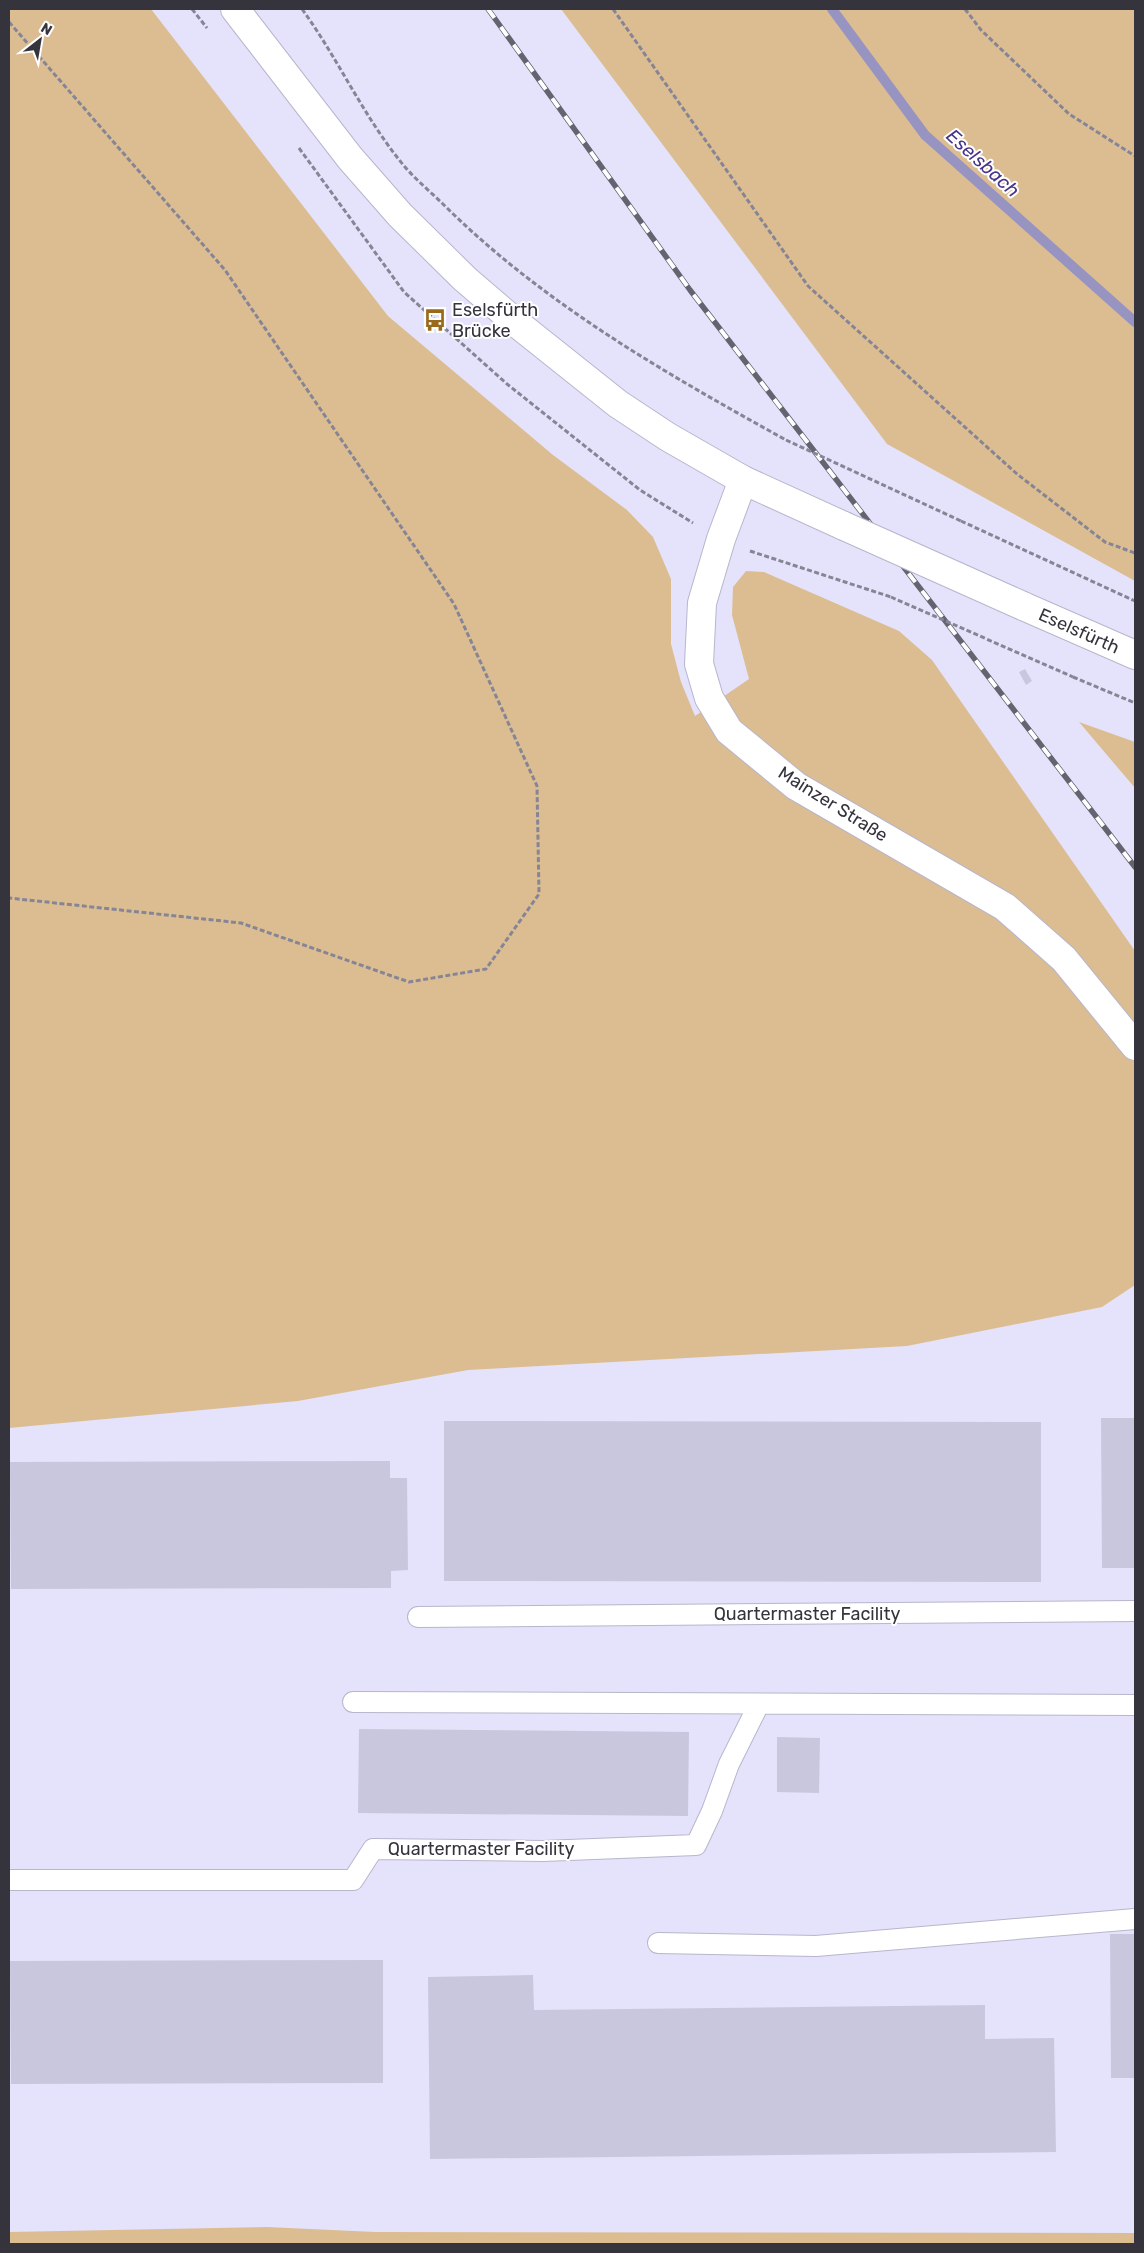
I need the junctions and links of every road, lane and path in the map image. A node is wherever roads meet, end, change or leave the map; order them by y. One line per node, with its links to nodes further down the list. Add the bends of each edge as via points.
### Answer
1 (235, 9): 7 (main road, Eselsfürth, via 350,158 400,215 465,279 618,404)
2 (302, 9): 10 (path, bridge, via 379,134 406,168 472,233 583,318 693,389 786,440)
3 (613, 9): 9 (path, via 808,286 1017,474 1105,542)
4 (965, 9): 6 (path, via 981,30 1069,114)
5 (9, 22): 13 (path, via 225,270 454,604 538,786 539,894 486,969 409,982 241,923)
6 (1135, 156)
7 (743, 480): 8 (main road, Mainzer Straße); 11 (main road, Eselsfürth, bridge)
8 (721, 539): 12 (path, bridge, via 774,560 891,597); 14 (main road, Mainzer Straße, via 702,603 700,664 710,698 730,731 796,786 1005,907 1064,959)
9 (1135, 553)
10 (1135, 601)
11 (1135, 655)
12 (1135, 703)
13 (9, 898)
14 (1135, 1046)
15 (1135, 1612): 16 (lane, Quartermaster Facility)
16 (418, 1617)
17 (353, 1702): 18 (lane)
18 (759, 1704): 19 (lane); 20 (lane, Quartermaster Facility, via 729,1764 696,1844 543,1851 373,1848 354,1880)
19 (1135, 1705)
20 (9, 1880)
21 (1135, 1919): 22 (lane, via 816,1946)
22 (658, 1943)

